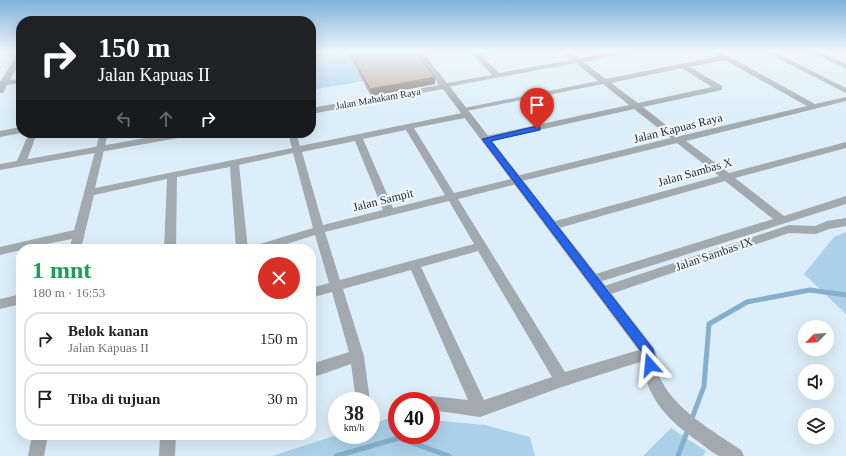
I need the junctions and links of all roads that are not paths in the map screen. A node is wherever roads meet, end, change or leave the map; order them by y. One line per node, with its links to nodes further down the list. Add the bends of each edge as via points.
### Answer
1 (9, 72): 13 (street)
2 (434, 72): 14 (street)
3 (494, 72): 10 (street)
4 (512, 72): 10 (street)
5 (593, 72): 12 (street)
6 (655, 72): 12 (street)
7 (694, 72): 19 (street, via 719,88)
8 (755, 72): 18 (street)
9 (809, 72): 16 (street)
10 (497, 75): 14 (street)
11 (16, 82): 13 (street)
12 (606, 83): 19 (street); 21 (street)
13 (2, 84): 15 (street)
14 (445, 86): 20 (street, Jalan Mahakam Raya); 21 (street)
15 (0, 91)
16 (846, 91)
17 (846, 99): 18 (street, Jalan Kapuas Raya)
18 (815, 107): 31 (street, Jalan Kapuas Raya)
19 (637, 108): 30 (street); 31 (street)
20 (316, 110)
21 (466, 113): 22 (street); 30 (street)
22 (409, 127): 25 (street); 42 (street)
23 (16, 131): 24 (street)
24 (0, 134)
25 (358, 137): 34 (street); 44 (street)
26 (31, 138): 36 (street)
27 (103, 138): 33 (street)
28 (162, 138): 33 (street)
29 (293, 138): 34 (street)
30 (486, 139): 40 (street)
31 (678, 140): 39 (street); 40 (street, Jalan Kapuas Raya)
32 (846, 145): 39 (street, Jalan Sambas X)
33 (101, 149): 36 (street); 41 (street)
34 (297, 150): 35 (street); 48 (street)
35 (234, 162): 38 (street); 53 (street)
36 (21, 163): 37 (street)
37 (0, 167)
38 (172, 175): 41 (street); 52 (street)
39 (726, 177): 45 (street); 47 (street, Jalan Sambas X)
40 (516, 180): 42 (street, Jalan Sampit); 47 (street)
41 (90, 192): 49 (street)
42 (451, 196): 44 (street, Jalan Sampit); 55 (street)
43 (846, 200): 45 (street)
44 (389, 212): 48 (street, Jalan Sampit)
45 (782, 220): 59 (street)
46 (846, 222): 62 (street, Jalan Sambas IX, via 816,230 789,228)
47 (552, 226): 59 (street)
48 (319, 230): 54 (street, Jalan Sampit); 60 (street)
49 (79, 233): 50 (street); 51 (street)
50 (31, 244)
51 (77, 244)
52 (170, 244)
53 (242, 244)
54 (273, 244)
55 (481, 246): 58 (street); 68 (street)
56 (16, 247): 57 (street)
57 (0, 251)
58 (414, 264): 60 (street); 71 (street)
59 (593, 280): 62 (street)
60 (337, 286): 61 (street); 66 (street)
61 (316, 292)
62 (602, 292): 65 (street)
63 (16, 300): 64 (street)
64 (0, 304)
65 (649, 353): 68 (street); 76 (street, via 651,376 658,392 681,418)
66 (357, 356): 67 (street); 69 (street)
67 (316, 369)
68 (562, 380): 71 (street)
69 (362, 392)
70 (440, 404): 71 (street)
71 (480, 408)
72 (39, 440): 74 (street)
73 (168, 440): 75 (street)
74 (36, 456)
75 (167, 456)
76 (735, 456)

